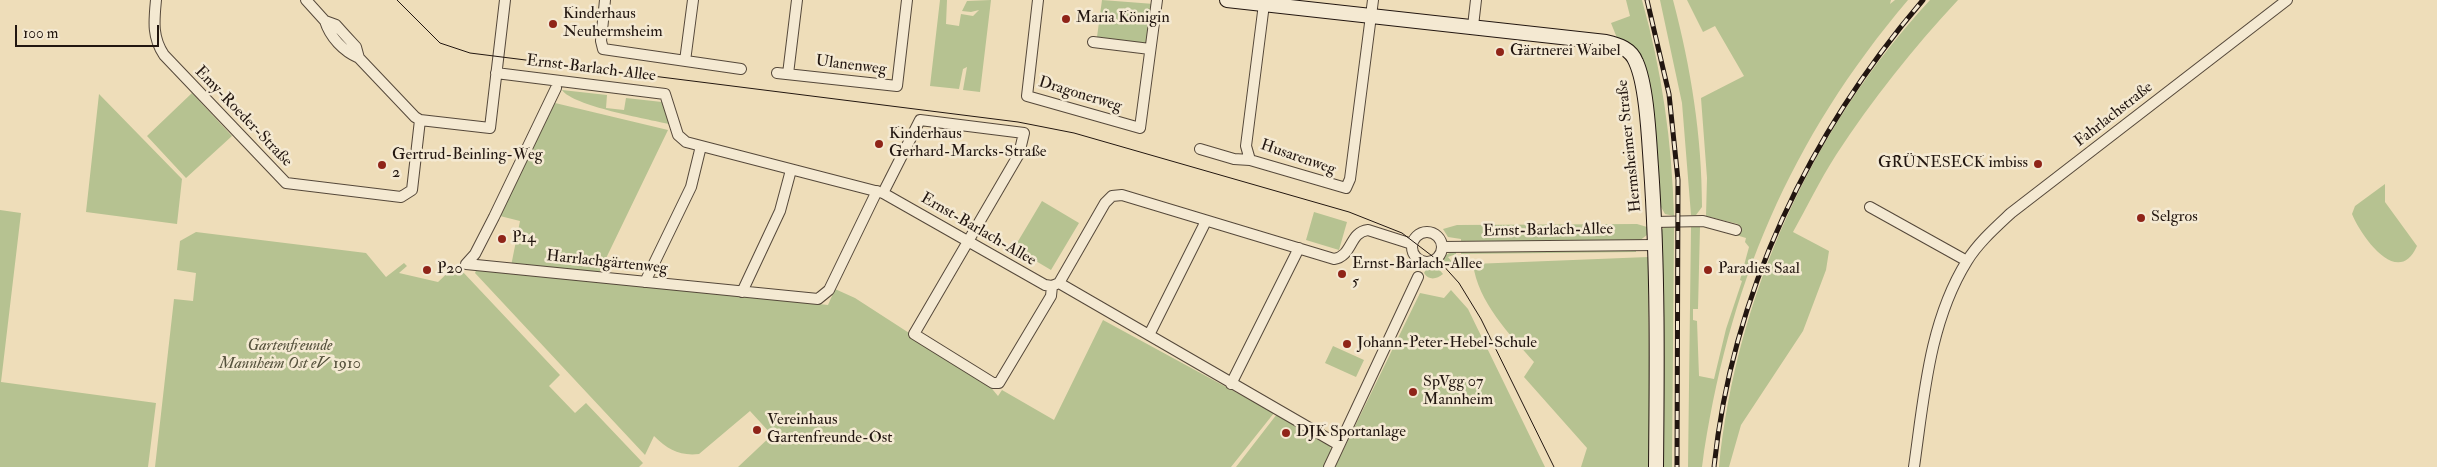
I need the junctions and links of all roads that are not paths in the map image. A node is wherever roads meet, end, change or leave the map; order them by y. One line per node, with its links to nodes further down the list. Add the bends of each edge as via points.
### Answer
1 (156, 0): 25 (street, Emy-Roeder-Straße, via 156,43 164,55 286,183 400,197 412,190)
2 (306, 0): 25 (street, via 348,53 359,58)
3 (505, 0): 21 (street)
4 (605, 0): 19 (street, via 603,48)
5 (693, 0): 19 (street)
6 (797, 0): 23 (street)
7 (907, 0): 23 (street, Ulanenweg, via 897,86)
8 (1038, 0): 18 (street, Dragonerweg, via 1024,97 1140,128)
9 (1157, 0): 18 (street, Dragonerweg)
10 (1227, 0): 14 (street, Hermsheimer Straße)
11 (1373, 0): 15 (street)
12 (1476, 0): 16 (street)
13 (2287, 0): 40 (street, Fahrlachstraße, via 2011,213)
14 (1264, 4): 15 (street, Hermsheimer Straße); 28 (street, Husarenweg, via 1246,146)
15 (1371, 14): 16 (street, Hermsheimer Straße); 28 (street, Husarenweg, via 1350,179 1346,188)
16 (1473, 26): 33 (street, Hermsheimer Straße, via 1606,42 1631,53 1639,69 1645,106)
17 (1093, 42): 18 (street)
18 (1150, 49)
19 (685, 61): 20 (street)
20 (741, 69)
21 (496, 72): 25 (street, via 490,128); 26 (street, Ernst-Barlach-Allee, via 665,94 678,135 686,142)
22 (778, 73): 23 (street)
23 (788, 74)
24 (556, 88): 42 (street, Harrlachgärtenweg, via 475,254 466,264)
25 (420, 120)
26 (701, 146): 29 (street, Ernst-Barlach-Allee); 42 (street, via 691,187)
27 (1200, 149): 28 (street, via 1234,160)
28 (1250, 160)
29 (791, 170): 30 (street, Ernst-Barlach-Allee); 44 (street, via 780,211)
30 (880, 192): 35 (street, Ernst-Barlach-Allee); 35 (street, Harrlachgärtenweg, via 920,120 1024,133 1019,154); 44 (street, Harrlachgärtenweg, via 824,295 811,299)
31 (1870, 207): 40 (street)
32 (1206, 221): 39 (street); 43 (street, via 1122,195 1112,196 1105,202); 45 (street)
33 (1655, 222): 34 (street, via 1703,222); 37 (street, Hermsheimer Straße)
34 (1736, 230)
35 (968, 241): 43 (street, Ernst-Barlach-Allee, via 1045,285); 43 (street, via 914,334 993,384 1003,379)
36 (1412, 244): 38 (street, via 1417,236 1427,232 1437,236); 38 (street, via 1414,254 1423,261 1436,258); 39 (street, via 1368,230 1355,235 1346,254 1341,257)
37 (1655, 245): 38 (street, Ernst-Barlach-Allee); 49 (street, Hermsheimer Straße)
38 (1442, 247)
39 (1299, 248): 46 (street)
40 (1967, 260): 50 (street, Fahrlachstraße, via 1941,314 1928,369)
41 (1418, 277): 47 (street)
42 (645, 282): 44 (street, Harrlachgärtenweg)
43 (1055, 284): 45 (street, Ernst-Barlach-Allee)
44 (742, 292)
45 (1149, 335): 46 (street, Ernst-Barlach-Allee)
46 (1231, 384): 47 (street, Ernst-Barlach-Allee)
47 (1339, 445): 48 (street)
48 (1329, 467)
49 (1656, 467)
50 (1914, 467)

